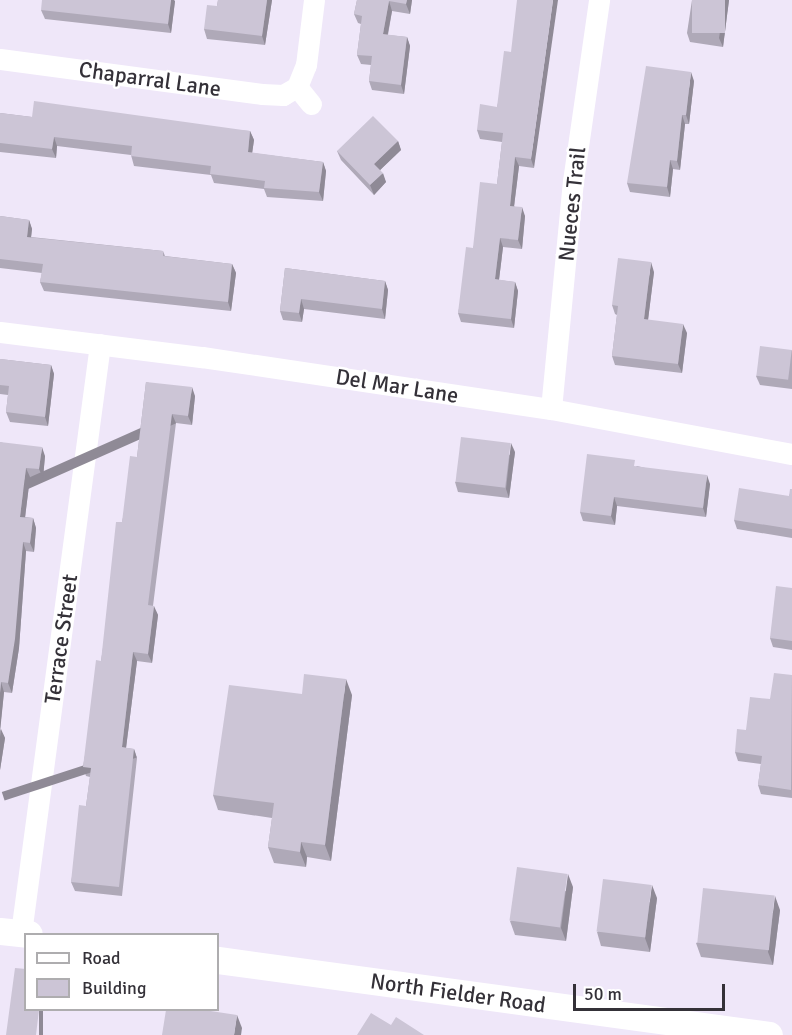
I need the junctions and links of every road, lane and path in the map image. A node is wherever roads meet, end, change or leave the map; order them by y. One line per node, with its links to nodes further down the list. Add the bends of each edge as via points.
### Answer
1 (314, 0): 4 (street, via 306,65)
2 (599, 0): 8 (street, Nueces Trail, via 573,181)
3 (0, 59): 4 (street, Chaparral Lane, via 262,94 283,95)
4 (297, 87): 5 (street)
5 (311, 104)
6 (0, 332): 7 (street, Del Mar Lane)
7 (100, 344): 8 (street, Del Mar Lane); 10 (street, Terrace Street)
8 (551, 409): 9 (street, Del Mar Lane)
9 (792, 454)
10 (17, 933)
11 (219, 960): 12 (main road, North Fielder Road)
12 (769, 1035)

